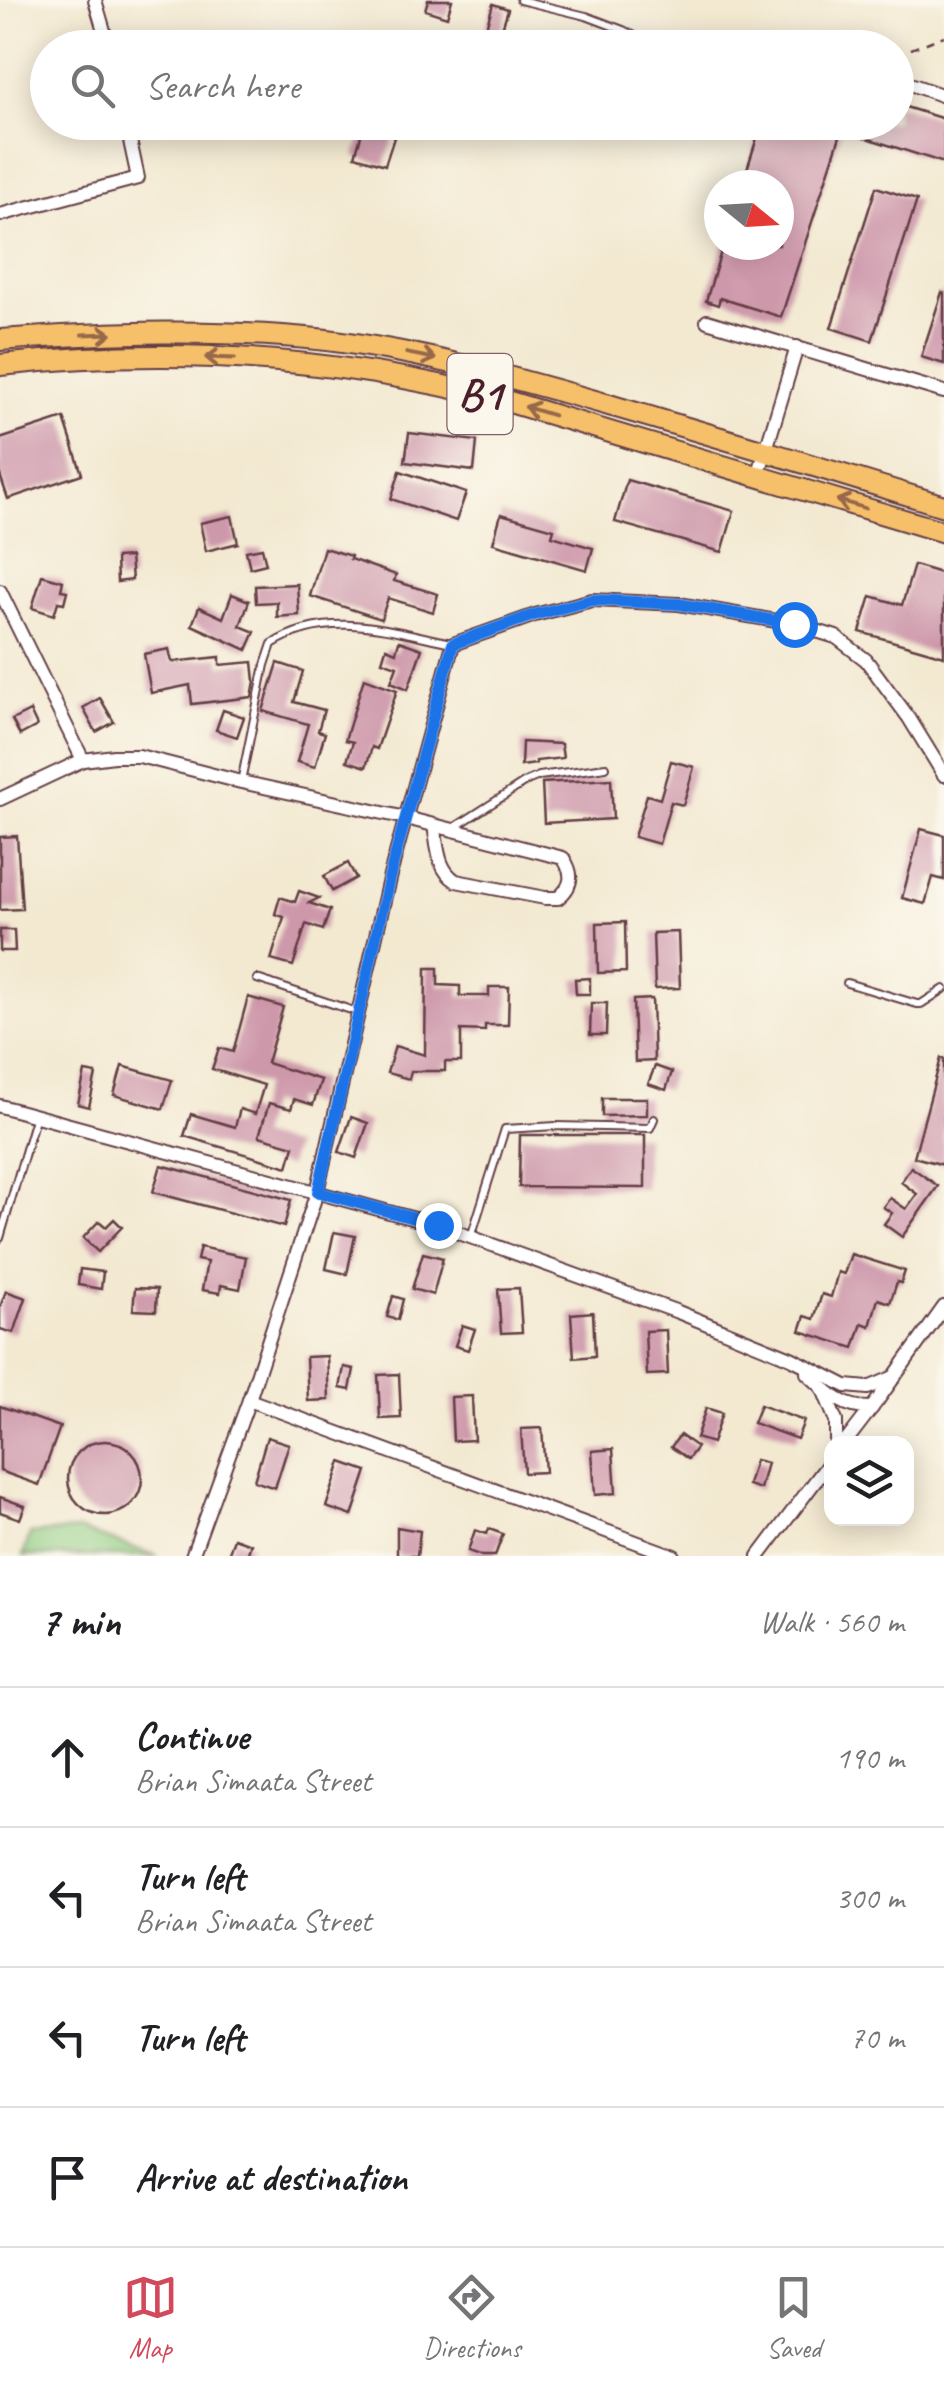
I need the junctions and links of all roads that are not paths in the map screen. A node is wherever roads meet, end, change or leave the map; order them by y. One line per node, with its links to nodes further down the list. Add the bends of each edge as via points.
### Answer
1 (95, 0): 3 (street)
2 (520, 0): 4 (lane)
3 (104, 30)
4 (623, 30)
5 (914, 85): 6 (street)
6 (944, 96)
7 (130, 140): 8 (street, via 138,178)
8 (0, 214)
9 (707, 321): 11 (street)
10 (0, 340): 14 (main road, B1, one-way to 14, via 145,332 327,340 445,360)
11 (798, 347): 13 (street); 14 (street)
12 (0, 366): 15 (main road, B1, one-way to 12, via 503,400 380,373 280,360 140,356)
13 (944, 392)
14 (766, 451): 15 (street); 16 (main road, B1)
15 (758, 476): 17 (main road, B1, one-way to 15)
16 (944, 506)
17 (944, 532)
18 (0, 591): 20 (street)
19 (453, 644): 22 (street, via 592,600 679,604 794,624 836,637 866,660); 23 (lane, via 356,624 299,630 272,644); 25 (street)
20 (83, 760): 23 (street, via 139,756); 24 (street)
21 (606, 767): 27 (lane, via 539,776)
22 (944, 775)
23 (241, 782): 25 (street)
24 (0, 798)
25 (406, 818): 26 (street); 31 (street)
26 (434, 826): 27 (street); 27 (street, via 440,864 456,881 545,898 567,890 570,868 563,858)
27 (451, 830)
28 (257, 979): 31 (lane)
29 (847, 983): 30 (lane, via 917,1004)
30 (944, 989)
31 (357, 1012): 35 (street)
32 (0, 1106): 33 (street)
33 (37, 1114): 35 (street); 37 (lane)
34 (654, 1119): 36 (lane, via 650,1128 505,1129)
35 (318, 1192): 36 (street); 42 (street)
36 (471, 1237): 39 (street)
37 (0, 1238)
38 (944, 1307): 40 (street)
39 (791, 1358): 40 (street, via 846,1386 868,1388); 41 (street)
40 (894, 1377): 43 (street)
41 (823, 1388): 43 (street, via 846,1405); 44 (street)
42 (249, 1400): 47 (street); 48 (street)
43 (872, 1408): 45 (street)
44 (839, 1436)
45 (847, 1436)
46 (824, 1470): 49 (street)
47 (192, 1556)
48 (674, 1556)
49 (759, 1556)

